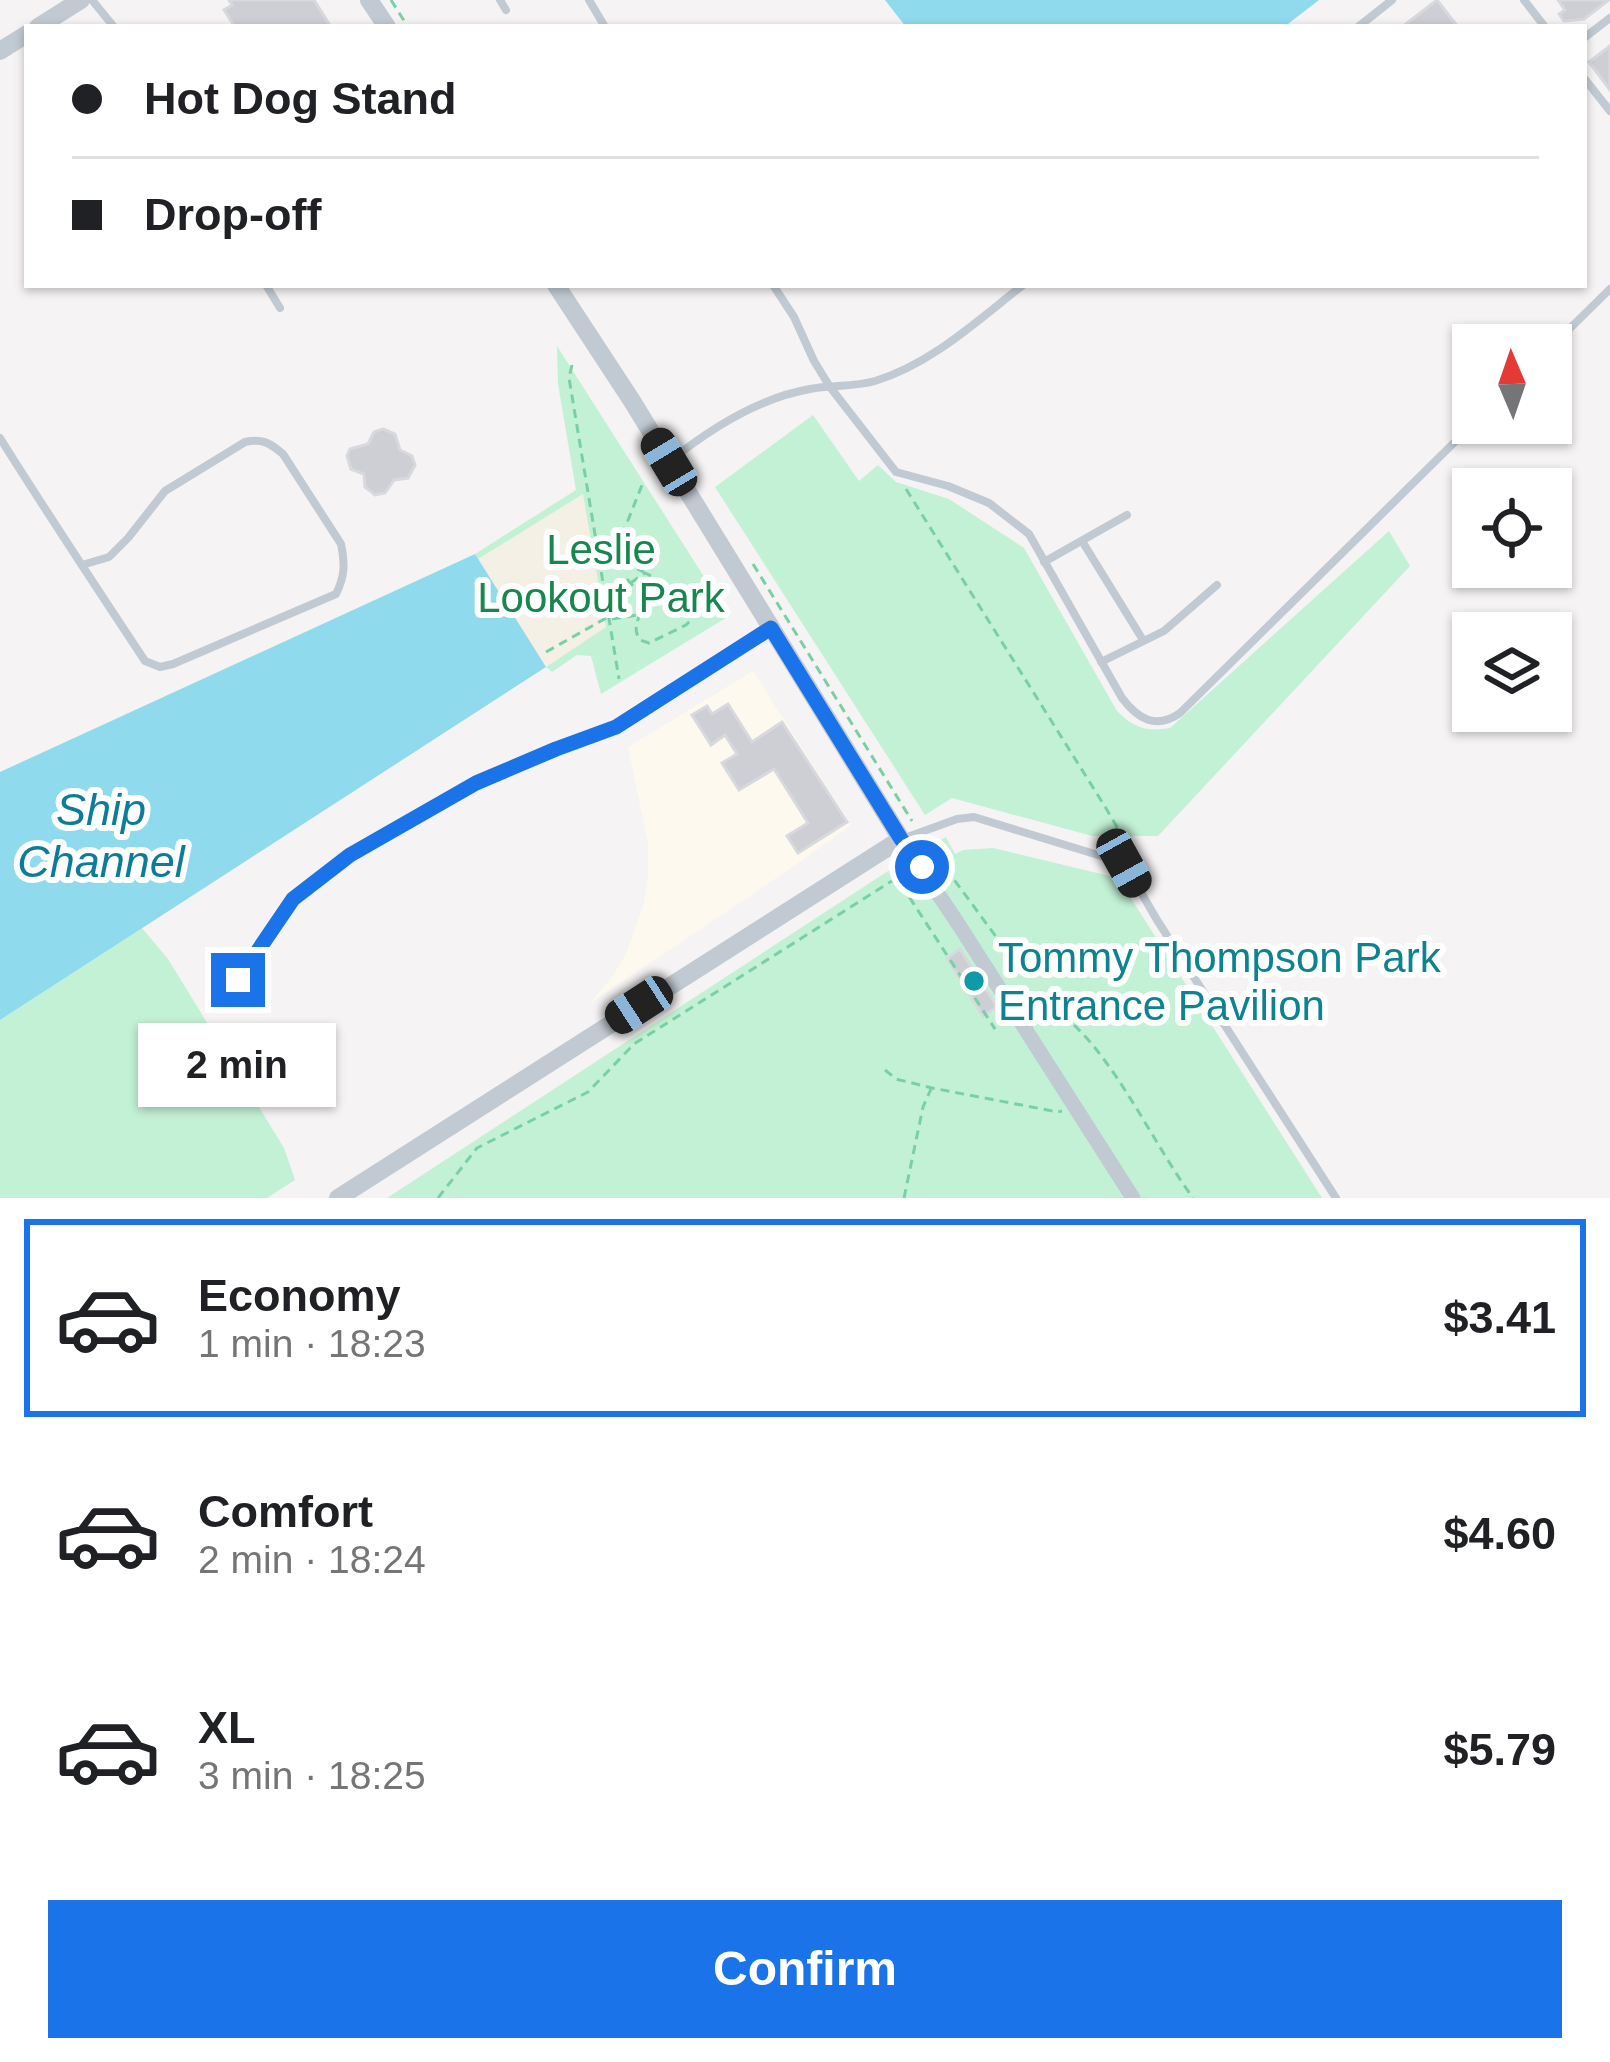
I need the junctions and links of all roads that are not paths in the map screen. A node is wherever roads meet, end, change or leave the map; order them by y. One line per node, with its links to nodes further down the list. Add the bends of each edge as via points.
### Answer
1 (81, 0): 7 (street)
2 (92, 0): 8 (lane)
3 (500, 0): 6 (lane)
4 (1392, 0): 9 (lane)
5 (1524, 0): 10 (lane)
6 (506, 10)
7 (43, 24)
8 (112, 24)
9 (1362, 24)
10 (1543, 24)
11 (1587, 82): 12 (lane)
12 (1610, 111)
13 (268, 288): 18 (lane)
14 (558, 288): 23 (street)
15 (774, 288): 20 (lane)
16 (1019, 288): 20 (lane, via 902,370)
17 (1610, 289): 19 (lane)
18 (280, 308)
19 (1572, 326)
20 (830, 387): 23 (lane, via 750,409); 26 (lane, via 896,472 988,503 1029,534)
21 (0, 438): 27 (lane)
22 (1453, 444): 31 (lane, via 1174,717 1159,723 1139,716)
23 (669, 462): 29 (street)
24 (1127, 515): 25 (lane)
25 (1082, 541): 26 (lane); 30 (lane)
26 (1044, 562): 31 (lane)
27 (82, 566): 27 (lane, via 145,661 160,667 335,594 344,578 341,544 283,454 258,439 165,491 110,557)
28 (1217, 585): 30 (lane)
29 (771, 628): 32 (street); 33 (street)
30 (1143, 640): 31 (lane)
31 (1100, 662)
32 (616, 727): 34 (lane, via 476,783 350,855 293,899)
33 (901, 839): 35 (street); 36 (street); 37 (lane, via 974,817 1124,863)
34 (238, 980)
35 (338, 1198)
36 (1133, 1198)
37 (1336, 1198)

